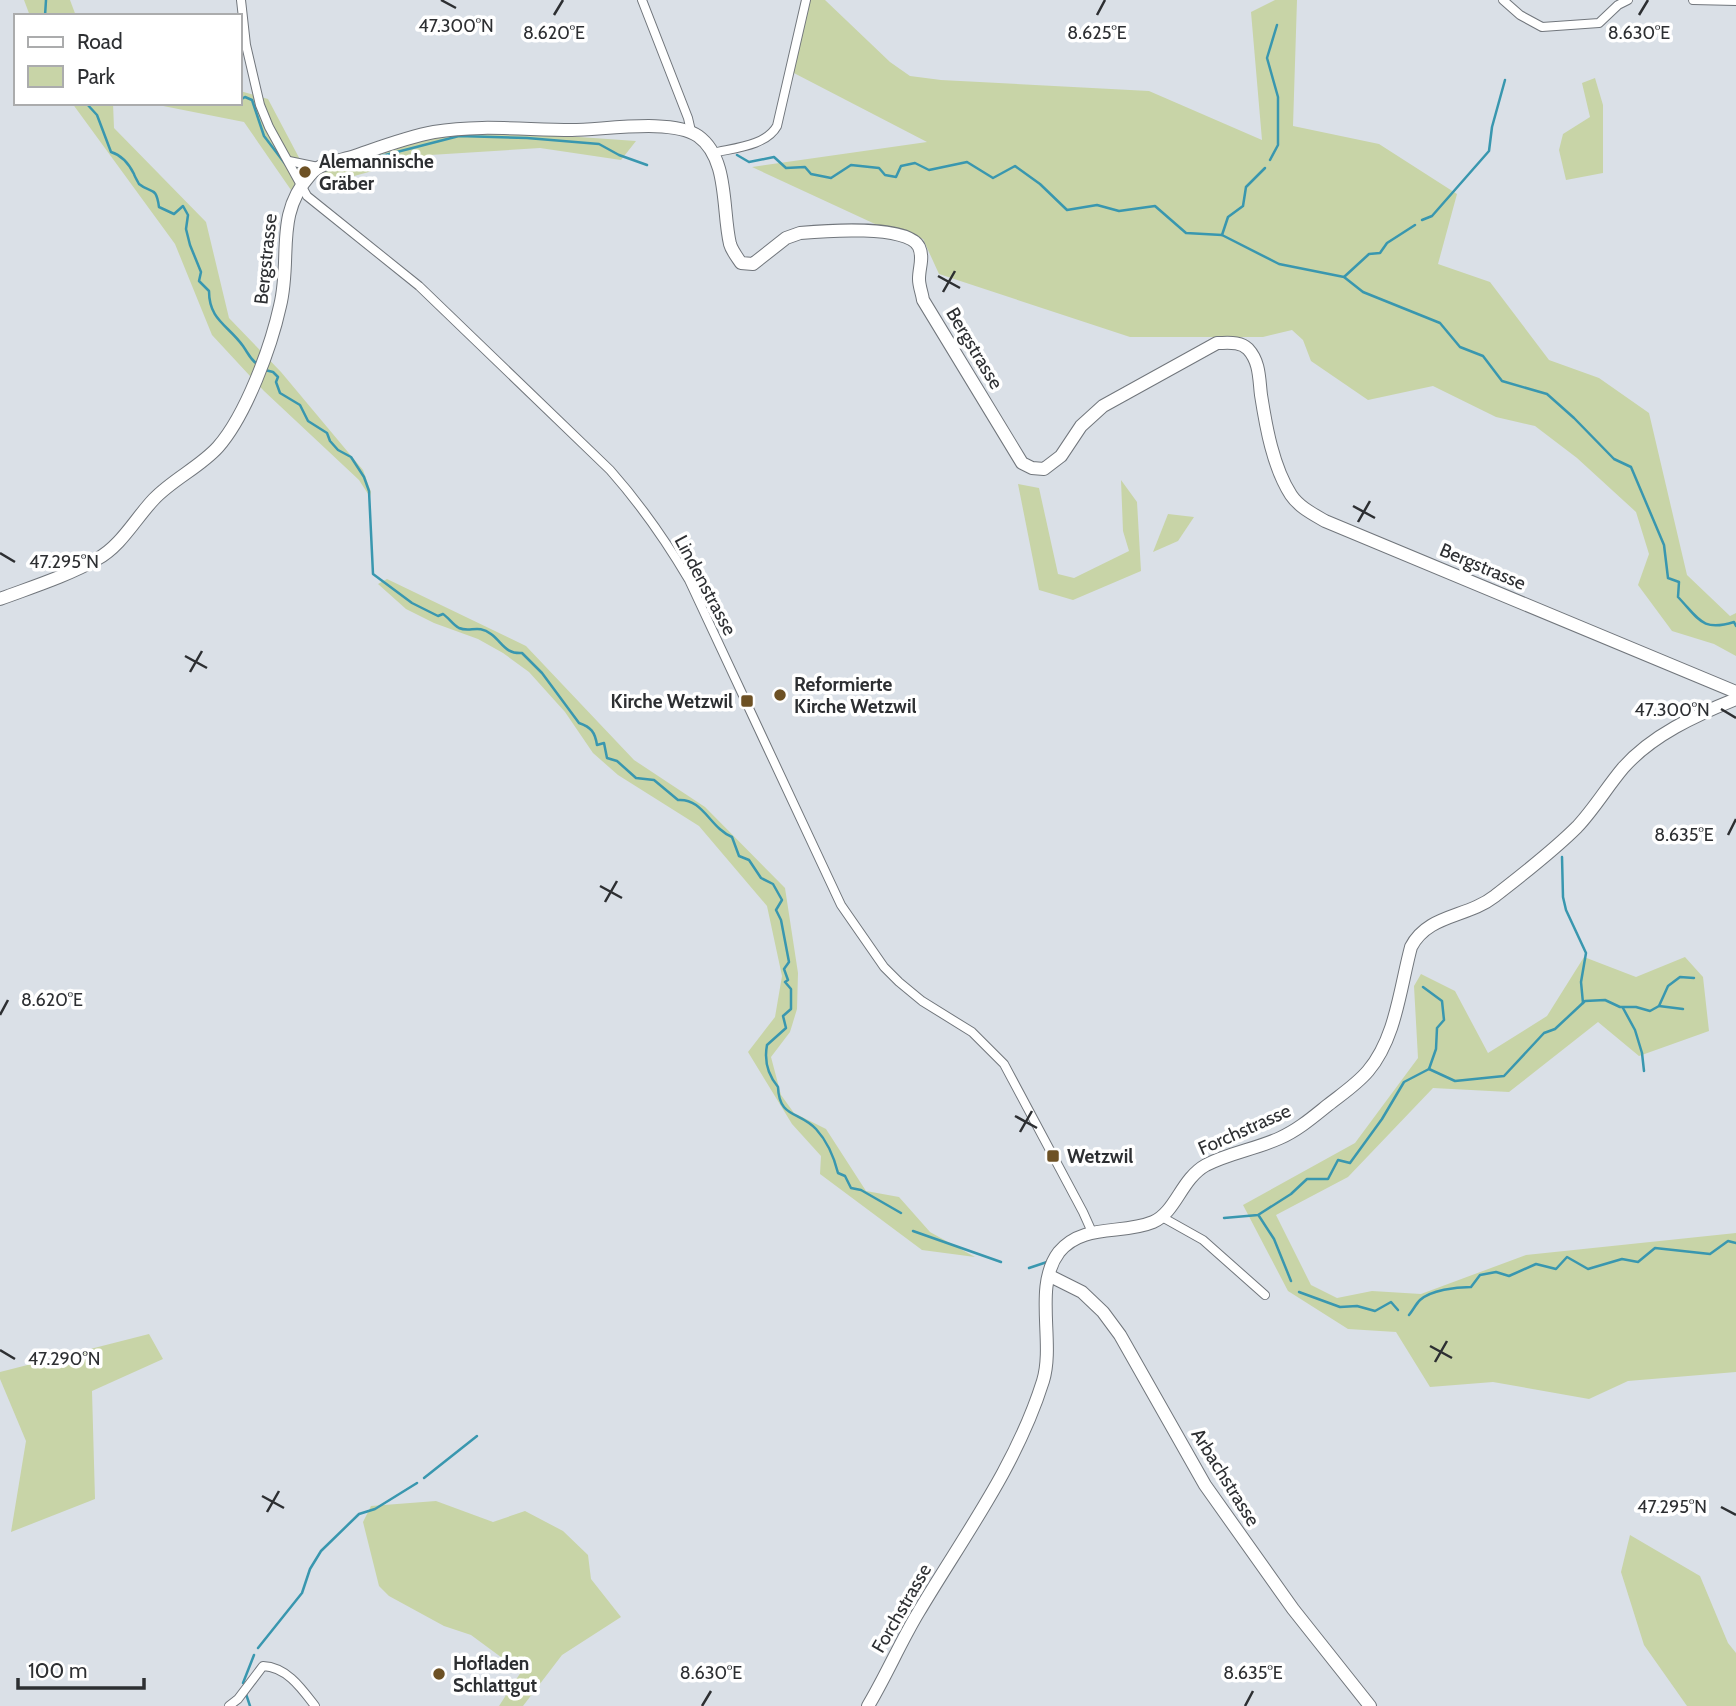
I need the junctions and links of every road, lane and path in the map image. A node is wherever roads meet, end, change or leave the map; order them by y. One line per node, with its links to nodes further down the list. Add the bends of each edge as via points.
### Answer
1 (241, 0): 10 (street, Lindenstrasse, via 260,105)
2 (642, 0): 8 (street)
3 (806, 0): 9 (street, via 773,134)
4 (1503, 0): 5 (street, via 1542,27 1599,23)
5 (1628, 0)
6 (1693, 0): 7 (street)
7 (1736, 1)
8 (691, 131): 9 (street); 11 (street, via 643,127 435,132)
9 (713, 153): 14 (street, Bergstrasse, via 731,247 741,263 753,264 786,238 800,233 890,233 908,236 918,244 923,300 1022,463 1044,469 1062,456 1081,426 1103,406 1217,343 1235,342 1248,348 1259,369 1278,466 1291,495 1304,508 1325,521)
10 (289, 161): 11 (street); 12 (street, Lindenstrasse)
11 (318, 167): 12 (street, Bergstrasse)
12 (302, 186): 13 (street, Bergstrasse, via 289,209 280,307 264,360 232,429 217,448 155,498 99,559); 17 (street, Lindenstrasse, via 307,196 419,286 610,470 647,514 689,580 841,905 899,982 972,1032 1004,1064)
13 (0, 599)
14 (1736, 692)
15 (1736, 699): 16 (street, Forchstrasse, via 1681,724 1644,748 1568,835 1490,900 1423,930 1411,947 1383,1048 1367,1072 1291,1132 1194,1174)
16 (1162, 1217): 17 (street, Forchstrasse, via 1148,1224); 19 (street, via 1203,1240)
17 (1092, 1232): 18 (street, Forchstrasse, via 1064,1247)
18 (1050, 1276): 22 (street, Forchstrasse, via 1046,1368 1033,1409 991,1498 918,1613); 23 (street, Arbachstrasse, via 1082,1292 1103,1312 1205,1485 1293,1609)
19 (1265, 1295)
20 (229, 1706): 21 (street, via 263,1666 269,1666 290,1677)
21 (316, 1706)
22 (868, 1706)
23 (1370, 1706)

